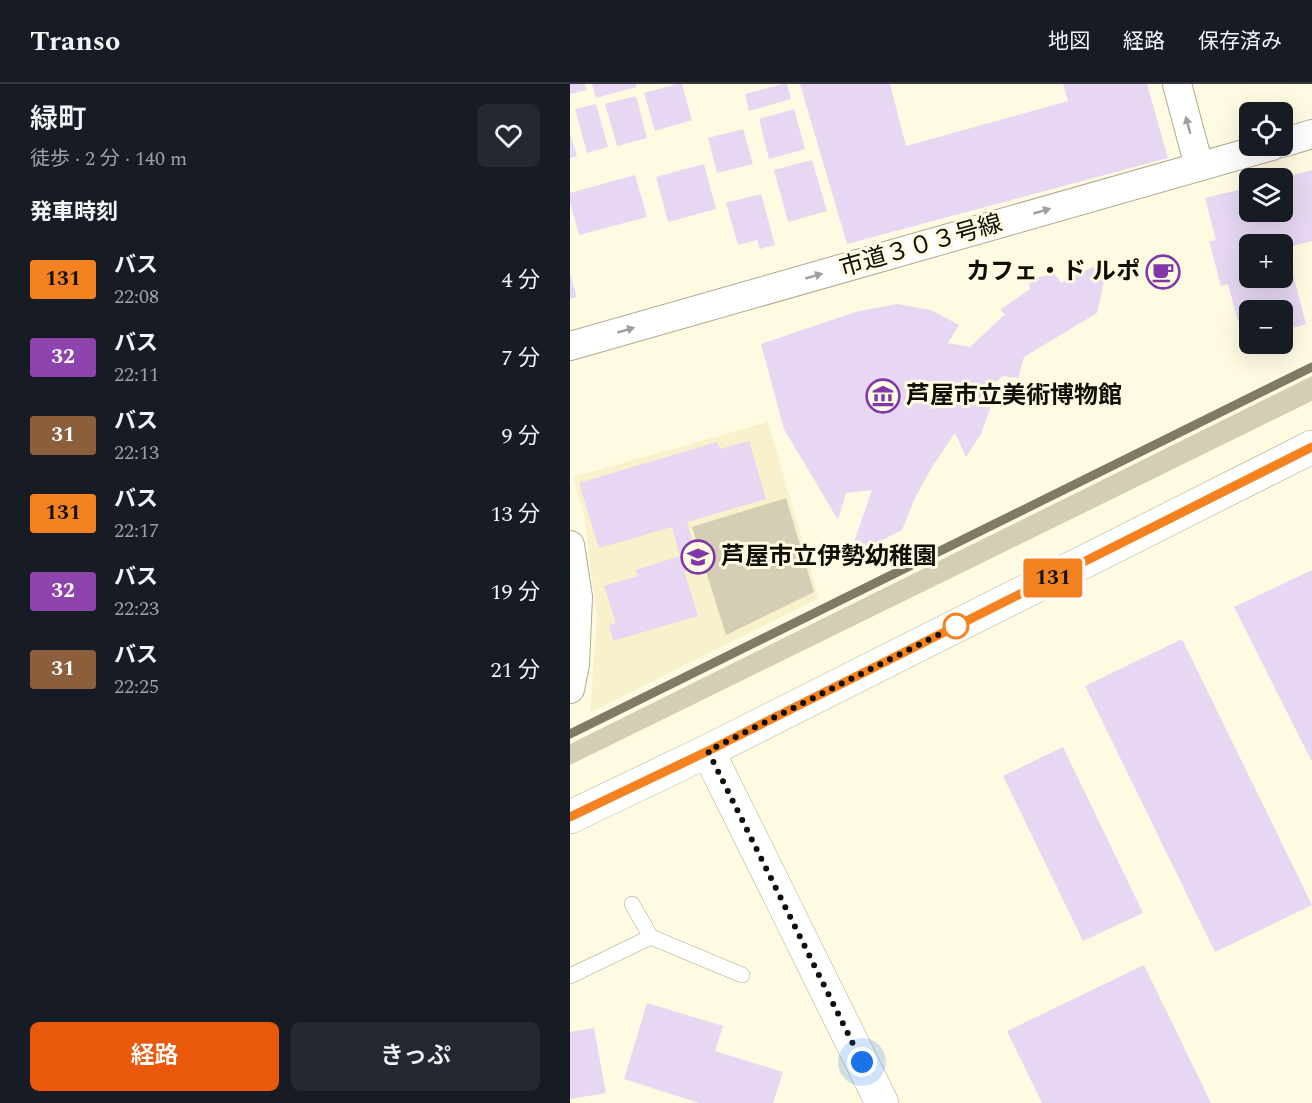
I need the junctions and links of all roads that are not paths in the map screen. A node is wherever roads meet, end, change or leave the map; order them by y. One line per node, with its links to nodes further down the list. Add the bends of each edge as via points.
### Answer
1 (1177, 84): 5 (street, one-way to 1)
2 (1312, 134): 3 (street)
3 (1293, 139)
4 (1239, 155): 5 (street, 市道３０３号線)
5 (1199, 166): 6 (street, 市道３０３号線, one-way to 5)
6 (570, 346)
7 (1312, 447): 10 (street)
8 (570, 545): 9 (street, via 578,597)
9 (570, 689)
10 (708, 751): 11 (street); 16 (street)
11 (570, 817)
12 (632, 904): 13 (lane)
13 (651, 938): 14 (lane); 15 (lane)
14 (742, 975)
15 (570, 976)
16 (882, 1103)

